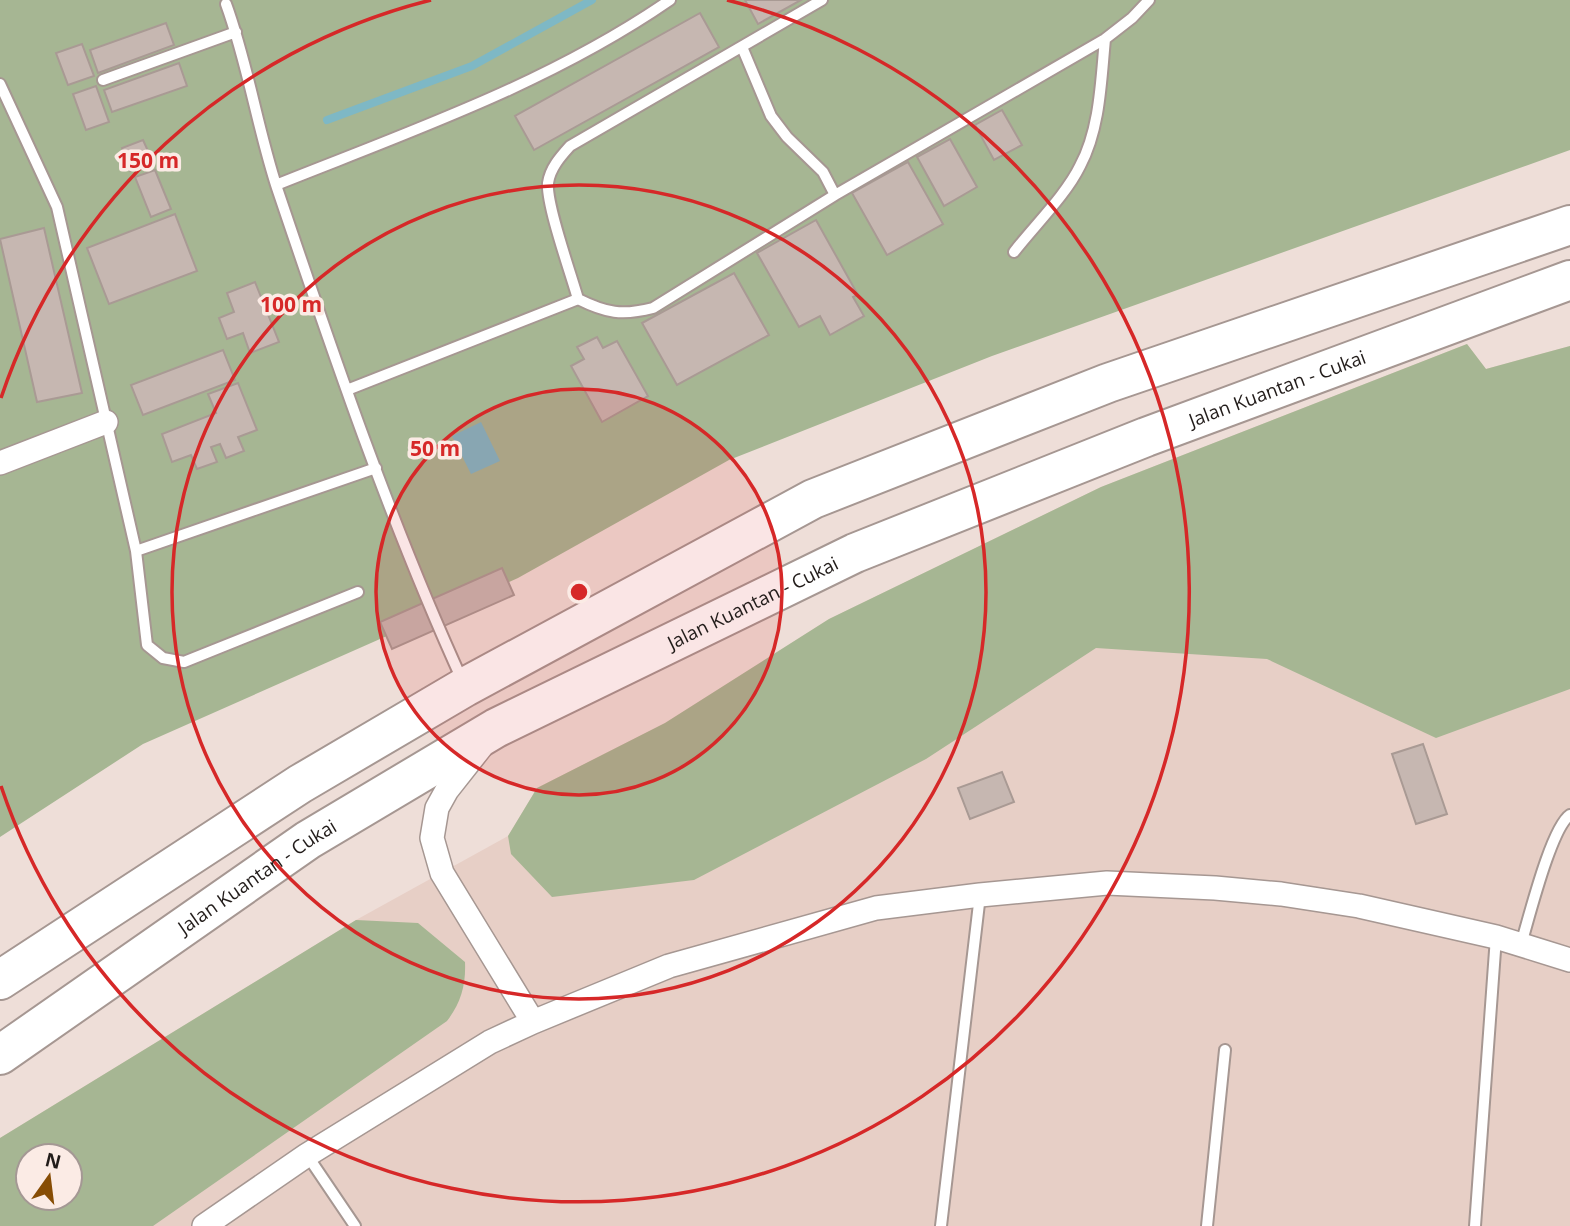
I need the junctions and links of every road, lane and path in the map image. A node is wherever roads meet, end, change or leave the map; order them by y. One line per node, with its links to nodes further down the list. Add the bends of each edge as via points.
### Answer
1 (670, 0): 10 (lane, via 617,35 506,92)
2 (822, 0): 7 (lane)
3 (1149, 0): 6 (lane)
4 (226, 4): 5 (lane)
5 (236, 32): 8 (lane); 10 (lane)
6 (1105, 39): 11 (lane); 13 (lane, via 1100,93 1080,167)
7 (741, 47): 11 (lane, via 771,116 823,172); 15 (lane, via 570,146 558,160 548,182 550,202)
8 (103, 80)
9 (0, 85): 17 (lane, via 57,207)
10 (276, 185): 16 (lane)
11 (835, 195): 15 (lane, via 653,308 628,314 598,309)
12 (1570, 225): 22 (highway, via 1108,383 813,499)
13 (1014, 252)
14 (1570, 280): 23 (highway, Jalan Kuantan - Cukai, via 1146,437 855,553)
15 (578, 299): 16 (lane)
16 (347, 390): 19 (lane)
17 (106, 422): 18 (street); 20 (lane)
18 (0, 463)
19 (376, 468): 20 (lane); 22 (lane)
20 (136, 551): 21 (lane, via 147,645 163,658 184,662)
21 (358, 592)
22 (465, 687): 29 (highway, via 300,784)
23 (496, 728): 30 (street, via 447,790 437,808 432,838 442,873); 32 (highway, Jalan Kuantan - Cukai, via 307,840)
24 (1570, 815): 27 (lane, via 1555,836)
25 (980, 895): 26 (street, via 1107,883 1215,888 1359,906); 30 (street, via 876,908 682,962); 36 (lane)
26 (1496, 937): 27 (street); 38 (lane)
27 (1521, 944): 28 (street)
28 (1570, 960)
29 (0, 980)
30 (533, 1022): 33 (street, via 490,1042)
31 (1225, 1050): 37 (lane)
32 (0, 1055)
33 (307, 1155): 34 (street); 35 (lane)
34 (204, 1226)
35 (355, 1226)
36 (941, 1226)
37 (1207, 1226)
38 (1475, 1226)

